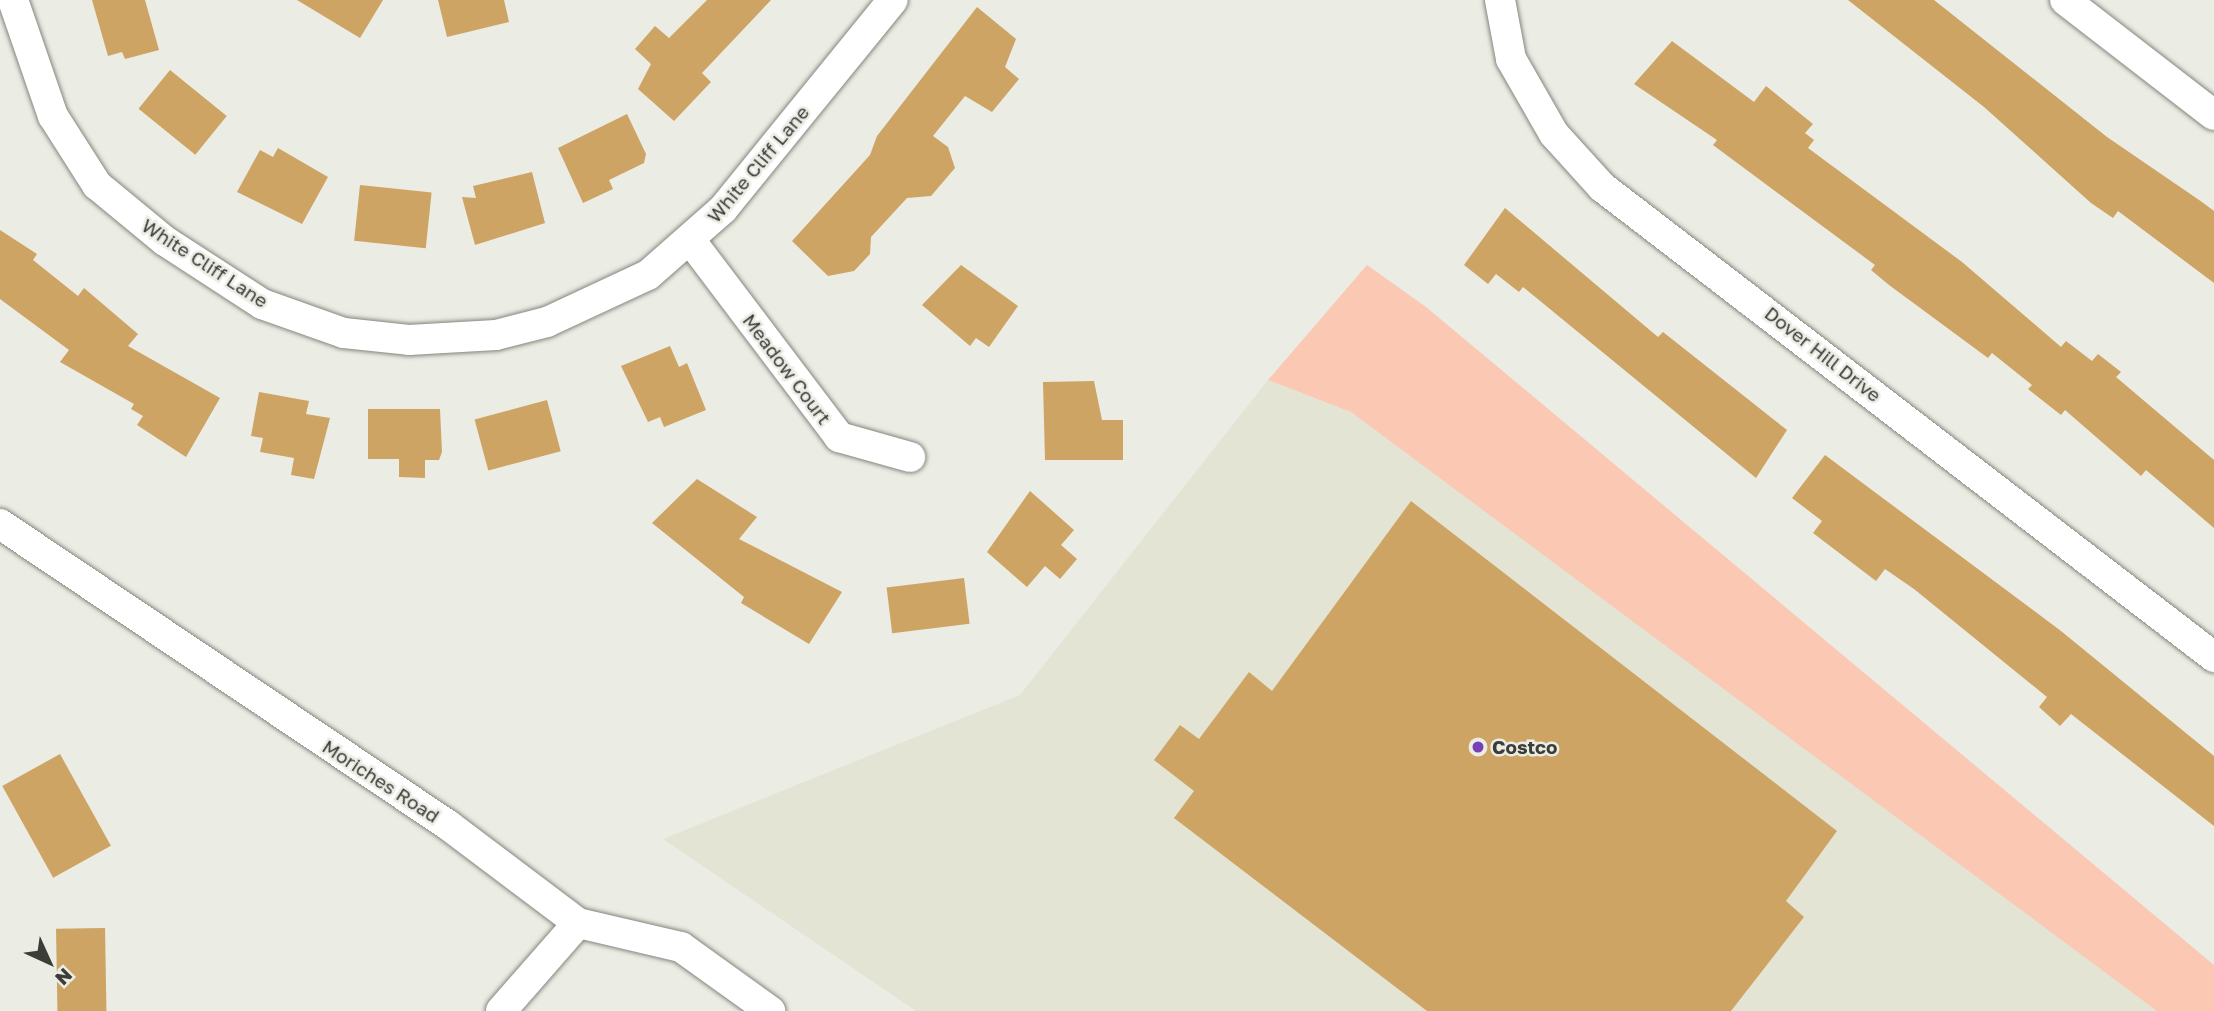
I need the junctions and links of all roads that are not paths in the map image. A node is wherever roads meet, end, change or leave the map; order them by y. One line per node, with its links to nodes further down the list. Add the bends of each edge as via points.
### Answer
1 (13, 0): 6 (street, White Cliff Lane, via 53,116 97,185 165,242 262,304 344,333 409,340 496,335 606,298)
2 (893, 0): 6 (street, White Cliff Lane)
3 (1500, 0): 9 (street, Dover Hill Drive, via 1511,59 1554,134 1602,187)
4 (2065, 0): 5 (street)
5 (2214, 115)
6 (691, 241): 7 (street, Meadow Court, via 839,437)
7 (910, 457)
8 (0, 524): 10 (street, Moriches Road, via 448,825)
9 (2214, 657)
10 (578, 923): 11 (street); 12 (street, Moriches Road, via 681,947)
11 (501, 1011)
12 (770, 1011)

